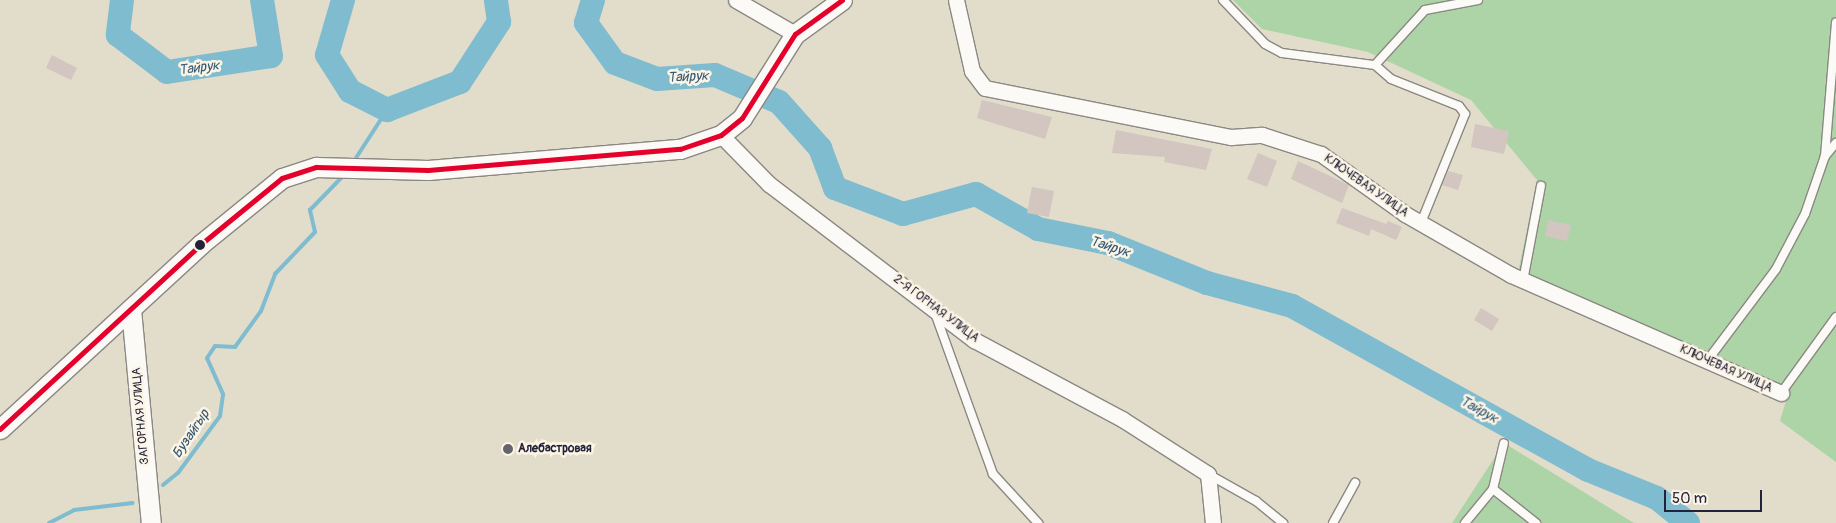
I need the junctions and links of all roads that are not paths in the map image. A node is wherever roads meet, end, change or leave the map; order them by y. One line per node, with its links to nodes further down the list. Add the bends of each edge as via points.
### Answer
1 (736, 0): 7 (street)
2 (842, 0): 7 (street)
3 (956, 0): 13 (street, КЛЮЧЕВАЯ УЛИЦА, via 965,26 972,71 984,88 1231,138 1262,135 1321,154)
4 (1222, 0): 8 (lane, via 1266,44 1282,53)
5 (1478, 0): 8 (lane, via 1425,10)
6 (1836, 22): 11 (lane)
7 (795, 34): 9 (street, via 742,118)
8 (1375, 66): 13 (lane, via 1391,79 1458,106 1465,114)
9 (721, 134): 15 (street, 2-Я ГОРНАЯ УЛИЦА, via 769,184); 16 (street, via 680,149 362,171 337,166 316,167 282,178)
10 (1836, 143): 11 (lane)
11 (1825, 156): 18 (lane, via 1805,214 1776,269)
12 (1541, 186): 14 (lane)
13 (1421, 223): 14 (street, КЛЮЧЕВАЯ УЛИЦА)
14 (1524, 280): 18 (street, КЛЮЧЕВАЯ УЛИЦА)
15 (933, 308): 22 (street, 2-Я ГОРНАЯ УЛИЦА, via 974,340 1122,419); 26 (lane, via 993,474)
16 (131, 309): 20 (street); 25 (street, ЗАГОРНАЯ УЛИЦА)
17 (1836, 317): 19 (lane)
18 (1707, 361): 19 (street, КЛЮЧЕВАЯ УЛИЦА)
19 (1781, 393)
20 (0, 428)
21 (1504, 444): 24 (lane)
22 (1208, 474): 27 (street); 28 (lane, via 1256,501)
23 (1355, 483): 29 (lane)
24 (1493, 489): 30 (lane); 31 (lane)
25 (151, 523)
26 (1038, 523)
27 (1213, 523)
28 (1283, 523)
29 (1333, 523)
30 (1465, 523)
31 (1536, 523)

